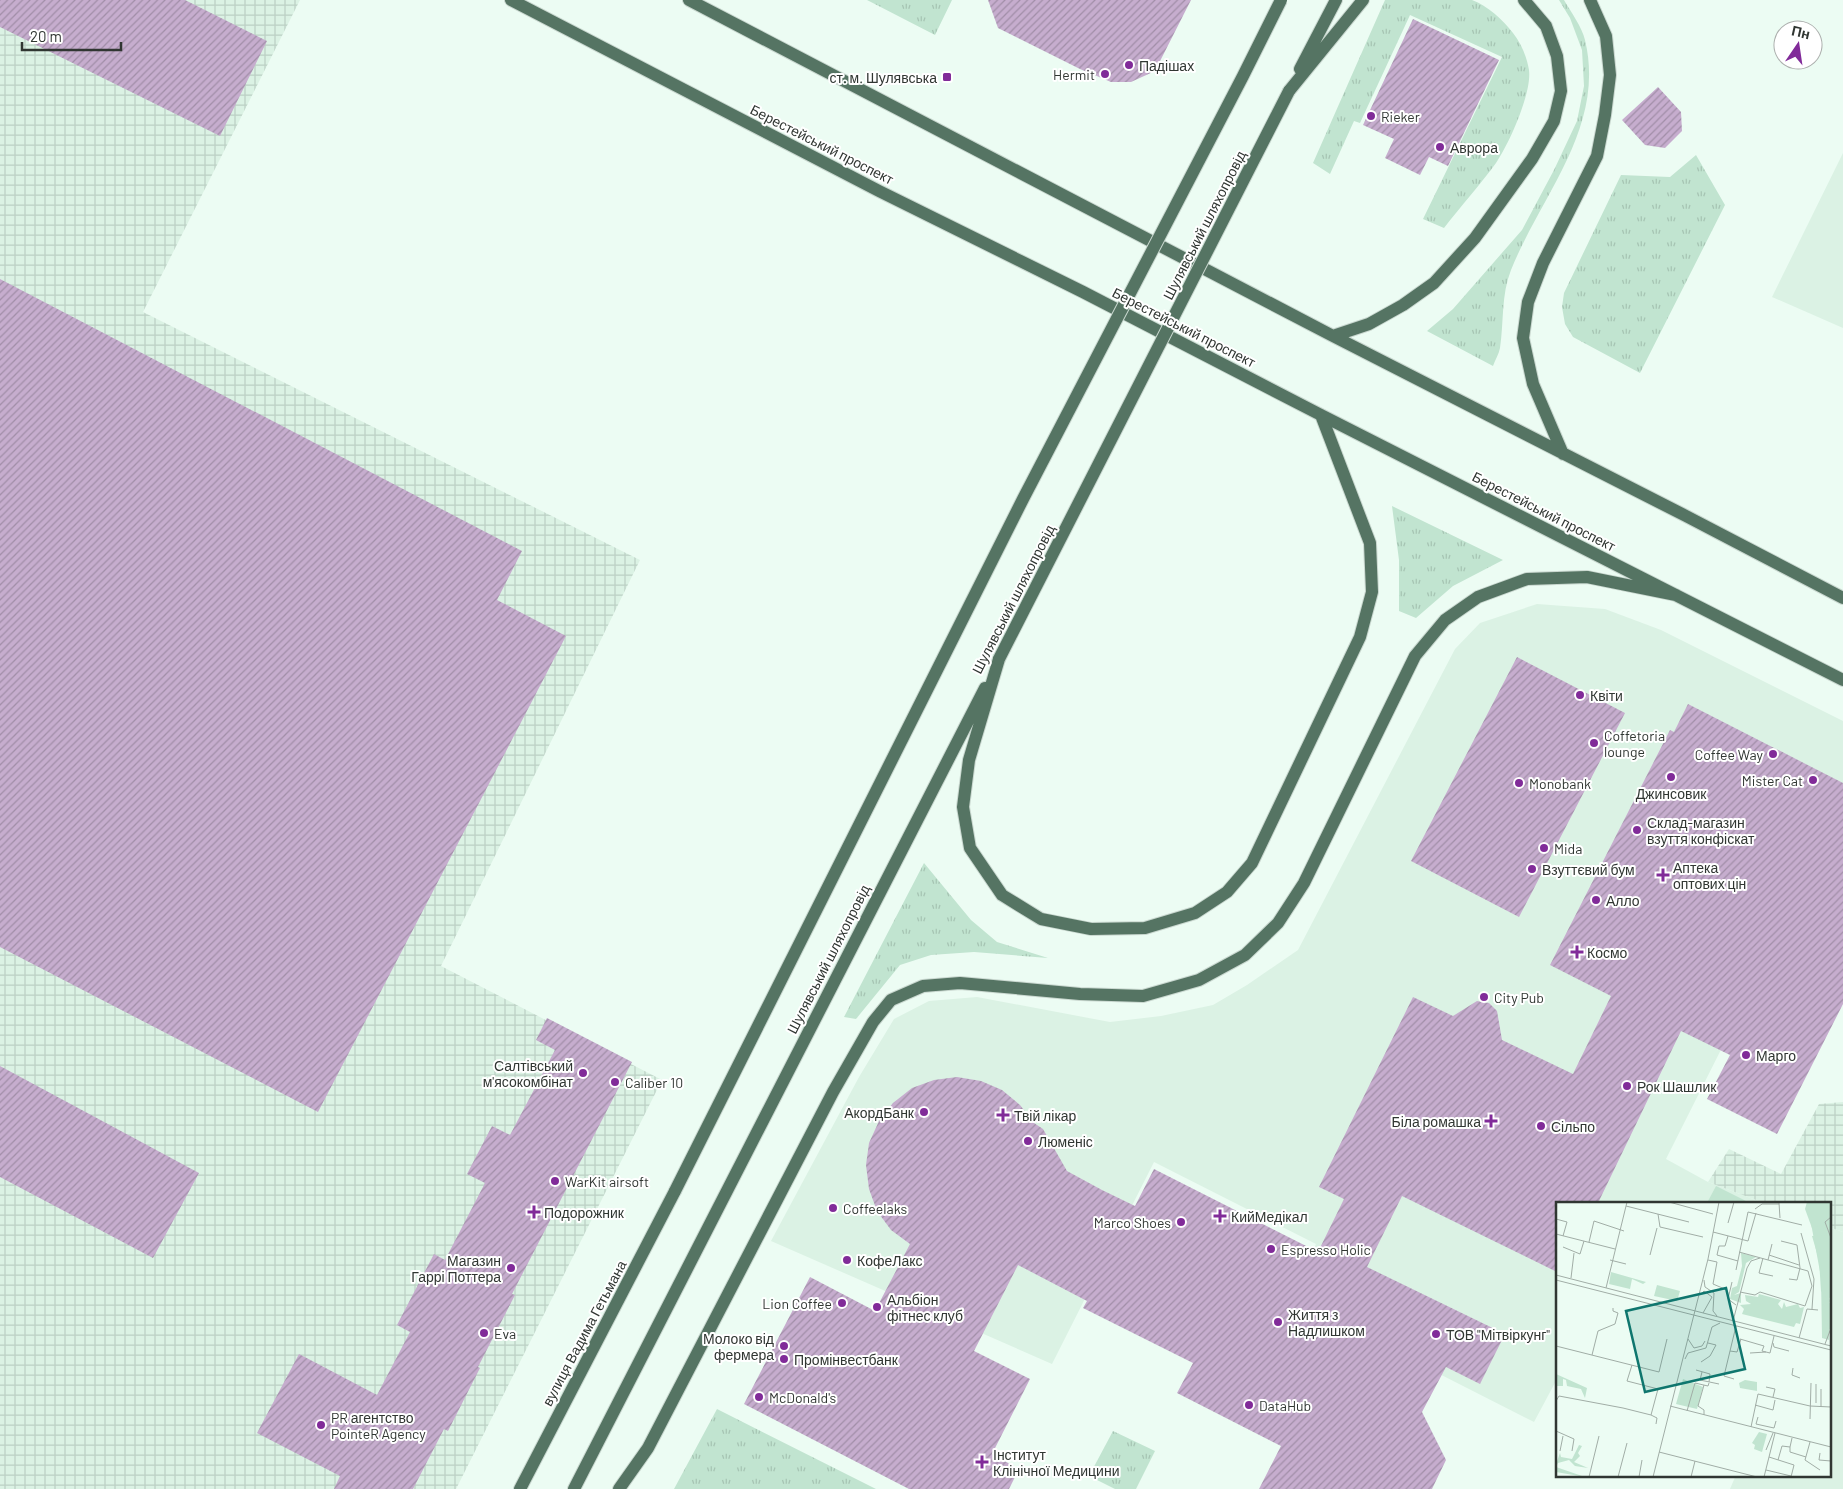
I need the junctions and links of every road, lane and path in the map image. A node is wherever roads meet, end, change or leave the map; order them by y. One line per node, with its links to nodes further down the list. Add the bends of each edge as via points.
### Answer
1 (511, 0): 10 (main road, Берестейський проспект)
2 (688, 0): 9 (main road)
3 (1281, 0): 16 (main road, вулиця Вадима Гетьмана, bridge, via 1014,516 675,1191)
4 (1336, 0): 8 (main road, Шулявський шляхопровід)
5 (1363, 0): 8 (main road)
6 (1524, 0): 9 (main road, via 1546,26 1557,56 1561,91 1554,121 1532,159 1475,238 1434,283 1369,324)
7 (1590, 0): 11 (main road, via 1606,36 1610,75 1597,156 1543,264 1528,302 1523,338 1532,384)
8 (1289, 91): 14 (main road, Шулявський шляхопровід, bridge)
9 (1333, 336): 11 (main road)
10 (1321, 415): 12 (main road, Берестейський проспект); 14 (main road, via 1370,544 1372,592 1360,637 1252,863 1227,892 1195,913 1145,928 1091,929 1041,919 1002,895 970,848 963,807 969,760)
11 (1563, 454): 13 (main road)
12 (1676, 595): 15 (main road, Берестейський проспект); 18 (main road, via 1587,577 1526,579 1478,597 1445,620 1415,656 1304,883 1278,923 1245,955 1199,980 1143,996 960,983 923,986 891,1000 873,1022 833,1092 648,1448)
13 (1843, 598)
14 (999, 659): 17 (main road, Шулявський шляхопровід)
15 (1843, 680)
16 (520, 1489)
17 (574, 1489)
18 (619, 1489)

